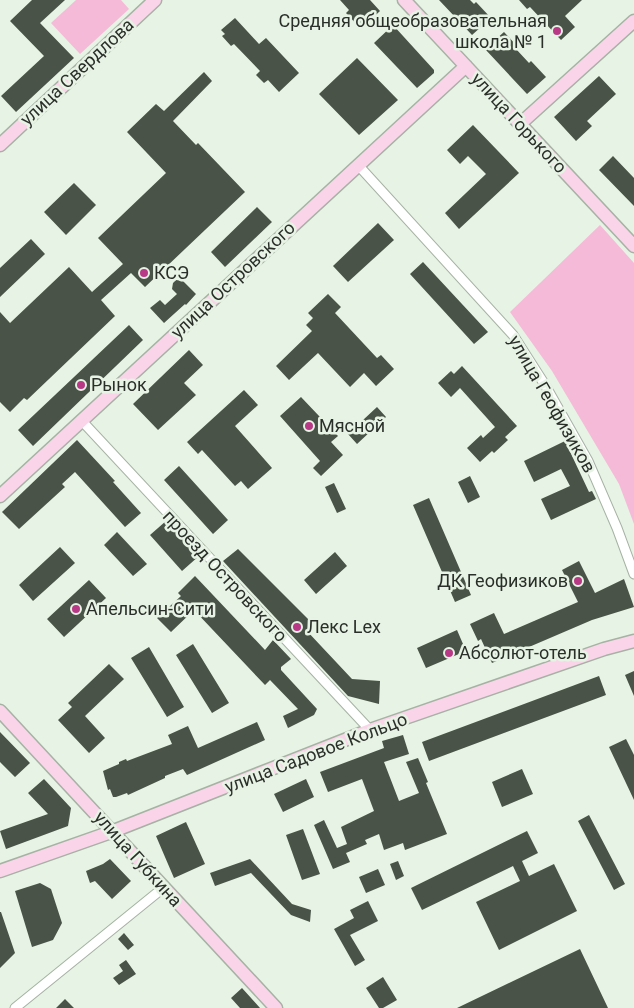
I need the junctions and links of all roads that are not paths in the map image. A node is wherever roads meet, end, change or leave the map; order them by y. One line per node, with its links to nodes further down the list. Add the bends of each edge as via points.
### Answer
1 (155, 0): 6 (street, улица Свердлова)
2 (404, 0): 4 (street, улица Горького)
3 (634, 21): 5 (street)
4 (466, 66): 5 (street, улица Горького); 7 (street, улица Островского)
5 (520, 124): 8 (street, улица Горького)
6 (0, 145)
7 (358, 165): 9 (street, улица Островского); 11 (street, улица Геофизиков, via 513,335 588,461)
8 (634, 246)
9 (81, 420): 10 (street, улица Островского); 14 (street, проезд Островского)
10 (0, 496)
11 (634, 574)
12 (634, 641): 14 (street, улица Садовое Кольцо)
13 (0, 711): 15 (street, улица Губкина)
14 (370, 730): 15 (street, улица Садовое Кольцо)
15 (111, 832): 16 (street, улица Садовое Кольцо); 17 (street, улица Губкина)
16 (0, 871)
17 (163, 888): 18 (street); 19 (street, улица Губкина)
18 (15, 1008)
19 (276, 1008)

